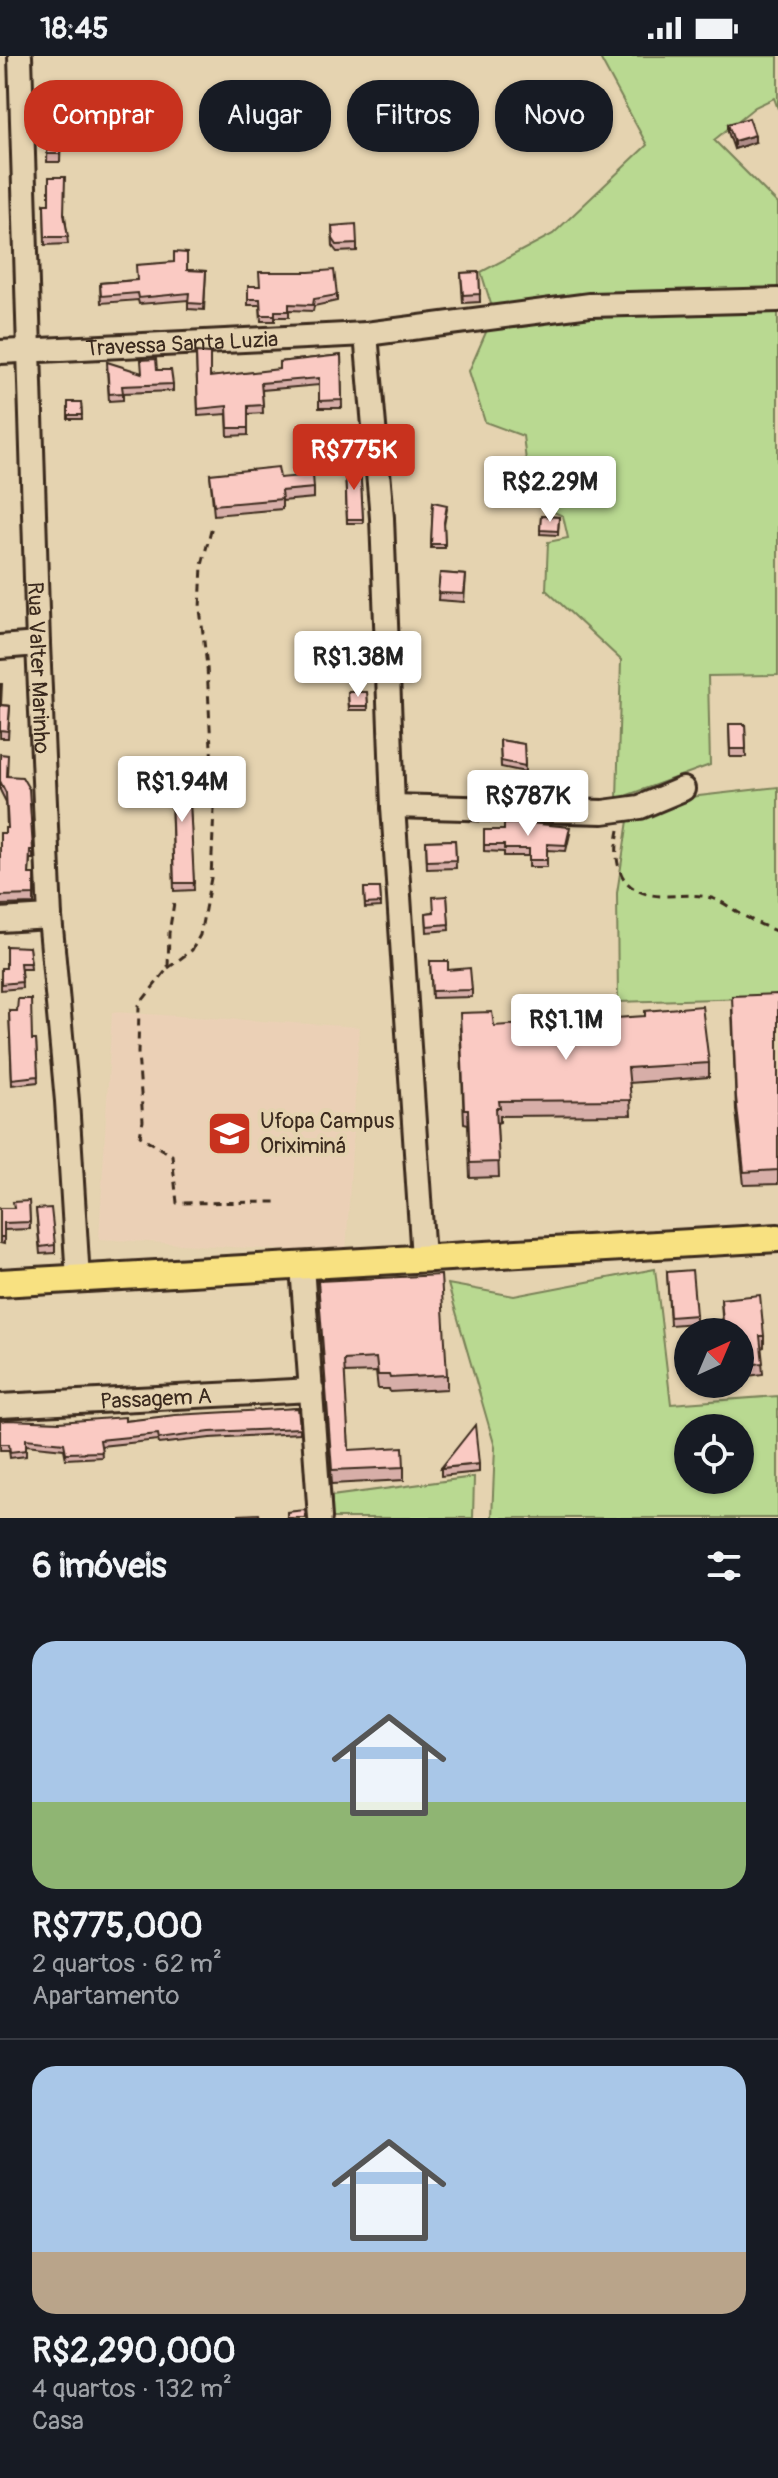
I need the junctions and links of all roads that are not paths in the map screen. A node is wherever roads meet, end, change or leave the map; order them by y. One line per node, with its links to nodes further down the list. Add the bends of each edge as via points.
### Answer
1 (20, 56): 2 (street, Rua Valter Marinho)
2 (23, 147): 3 (street); 6 (street, Rua Valter Marinho)
3 (0, 148)
4 (778, 300): 5 (street, Travessa Santa Luzia, via 590,305)
5 (366, 334): 6 (street, Travessa Santa Luzia); 11 (street, via 382,518)
6 (30, 351): 7 (street, Travessa Santa Luzia); 8 (street, Rua Valter Marinho)
7 (0, 352)
8 (38, 644): 9 (street); 12 (street, Rua Valter Marinho)
9 (0, 647)
10 (683, 789): 11 (street, via 640,807 603,812)
11 (393, 806): 15 (street)
12 (50, 917): 13 (street); 17 (street, Rua Valter Marinho)
13 (0, 920)
14 (778, 1238): 15 (main road)
15 (423, 1258): 16 (main road)
16 (302, 1266): 17 (main road); 19 (street)
17 (78, 1279): 18 (main road)
18 (0, 1283)
19 (312, 1390): 20 (street, Passagem A); 21 (street)
20 (0, 1406)
21 (320, 1518)

